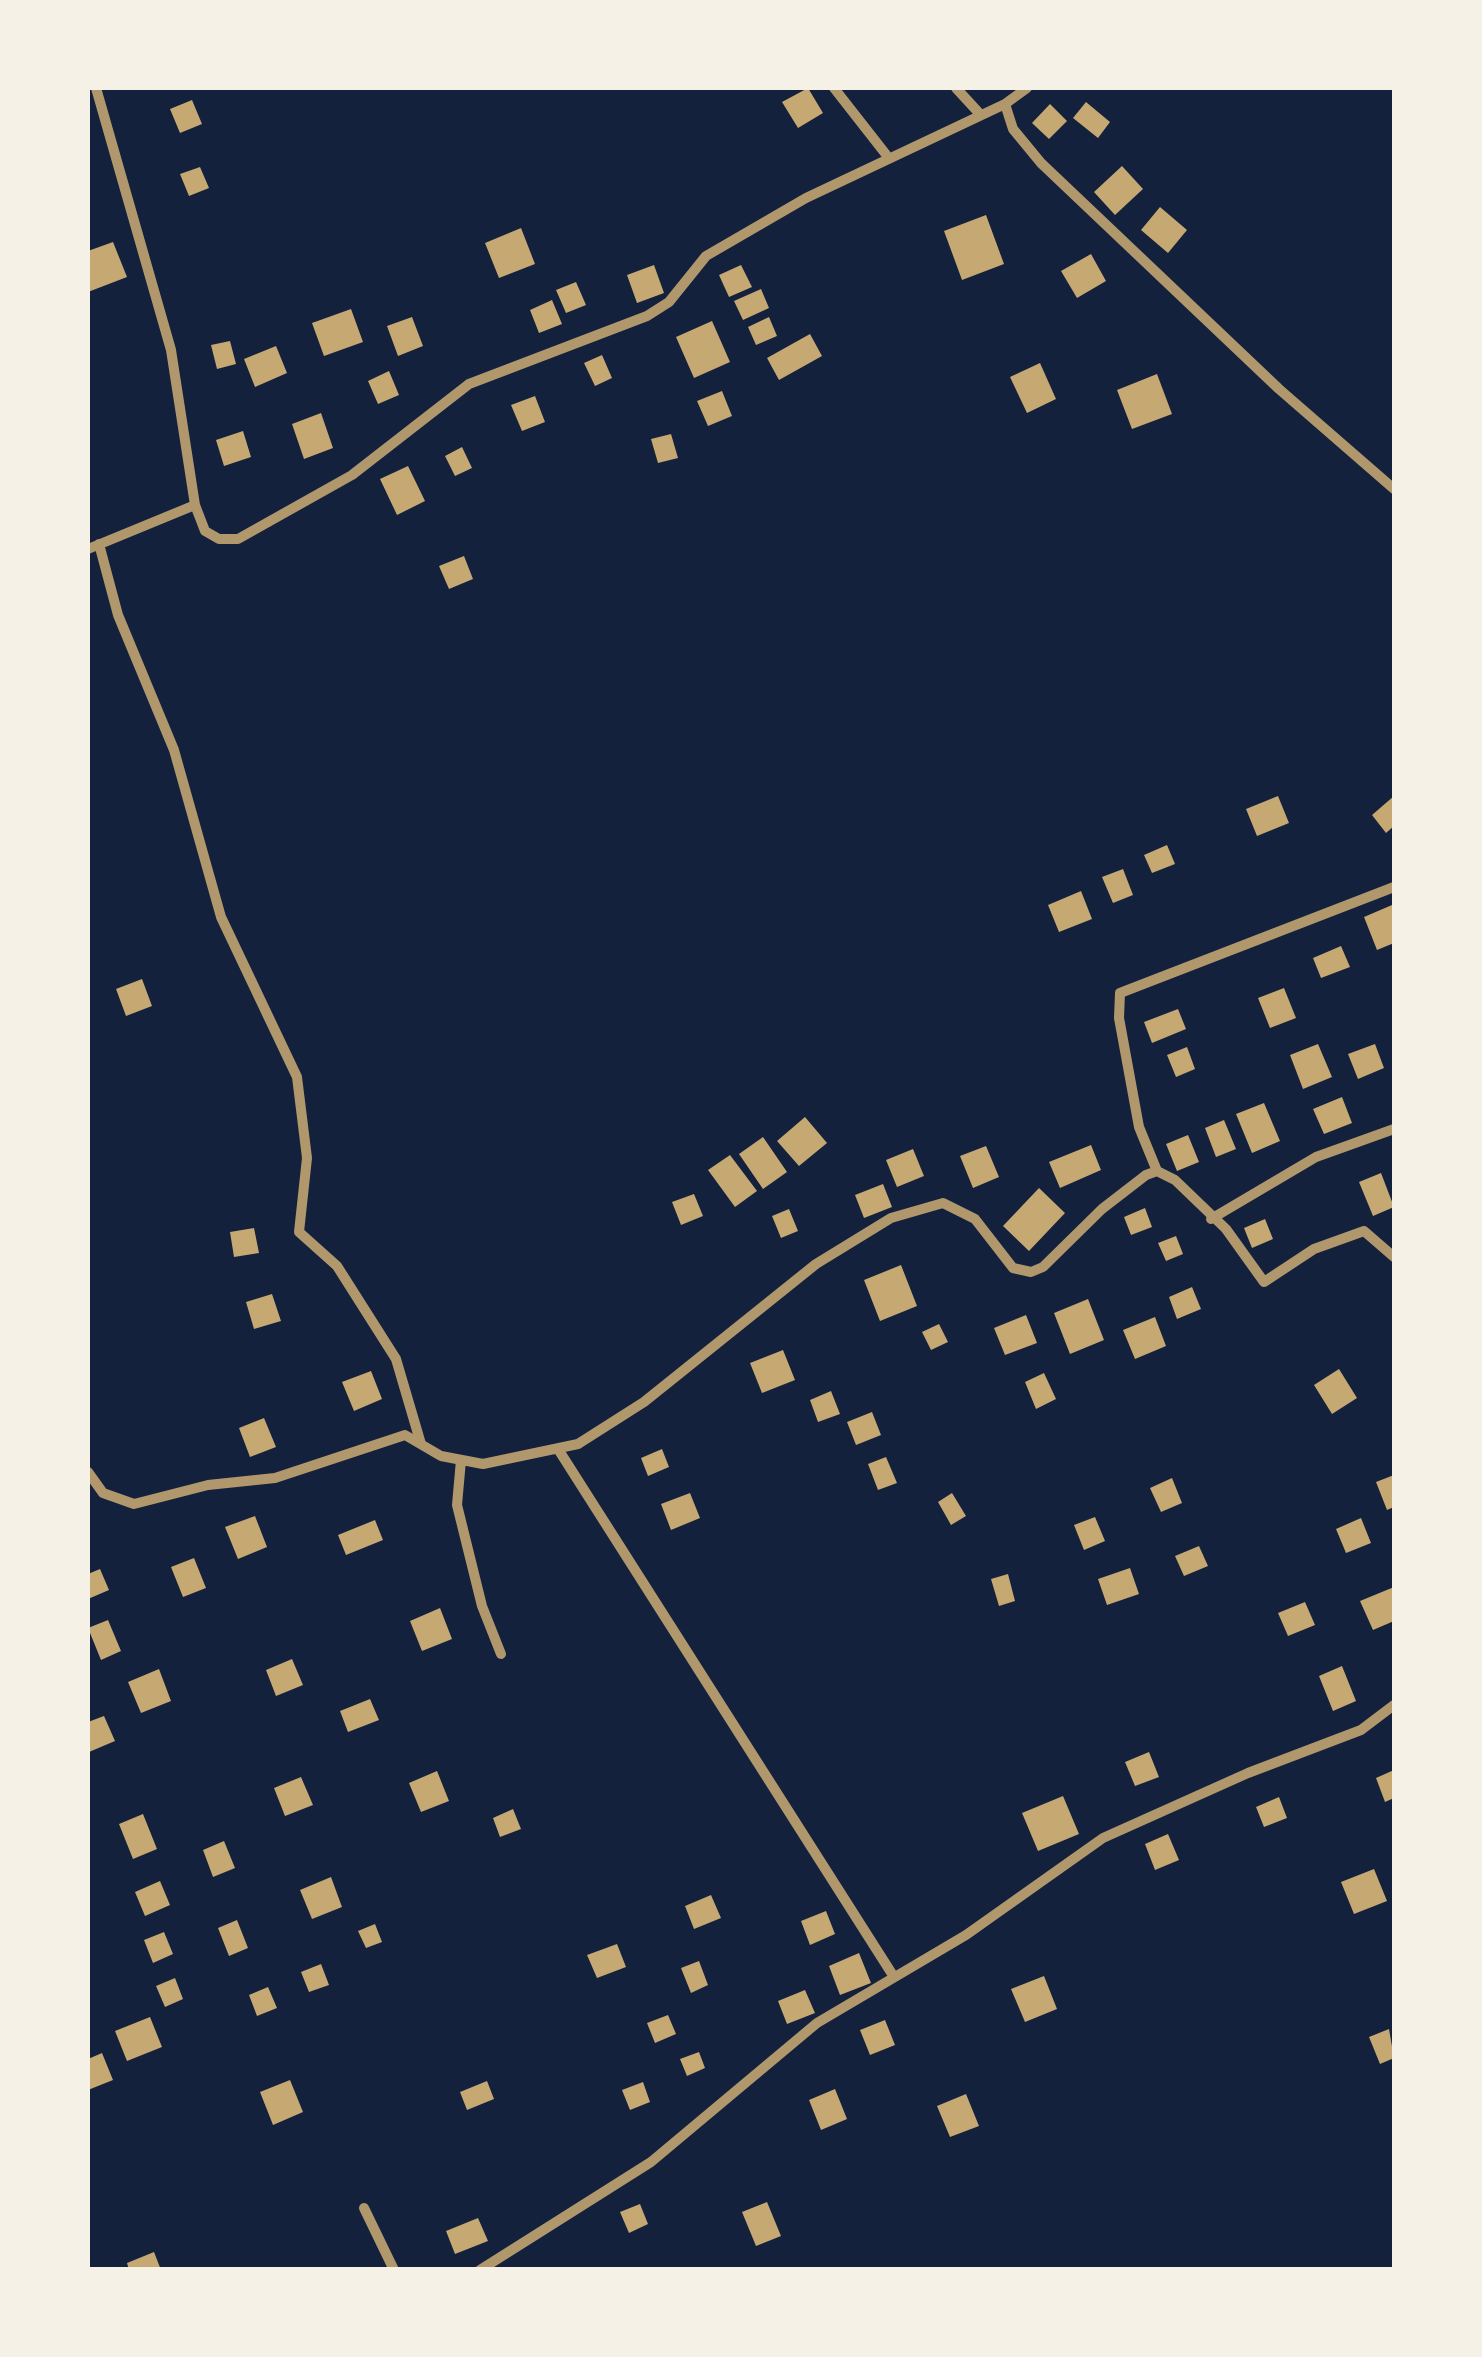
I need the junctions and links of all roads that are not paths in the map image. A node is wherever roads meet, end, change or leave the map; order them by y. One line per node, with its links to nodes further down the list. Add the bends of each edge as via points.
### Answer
1 (96, 88): 9 (street, via 170,350)
2 (834, 88): 7 (street)
3 (956, 88): 6 (street)
4 (1027, 88): 5 (street)
5 (1004, 104): 6 (street); 8 (street, via 1040,163 1279,390)
6 (979, 113): 7 (street)
7 (888, 158): 9 (street, via 706,256 668,302 647,316 470,384 352,475 238,539 205,531)
8 (1394, 489)
9 (195, 505): 10 (street)
10 (99, 544): 11 (street); 17 (street, via 118,615 174,750 221,918 298,1078 307,1158 298,1232 337,1266 396,1359)
11 (88, 549)
12 (1394, 887): 14 (street, via 1120,993 1139,1128)
13 (1394, 1129): 15 (street, via 1316,1157)
14 (1158, 1172): 15 (street); 18 (street, via 1102,1209 1031,1272 1013,1268 975,1219 944,1204 891,1218 816,1264 644,1402 578,1444)
15 (1211, 1219): 16 (street, via 1226,1229 1264,1282 1314,1249 1364,1231)
16 (1394, 1258)
17 (421, 1444): 19 (street); 20 (street, via 406,1435 275,1478 208,1485 134,1504 103,1493)
18 (558, 1448): 19 (street, via 484,1464); 23 (street)
19 (461, 1460): 21 (street, via 457,1505)
20 (88, 1472)
21 (501, 1654)
22 (1394, 1705): 23 (street, via 1361,1730 1103,1838)
23 (894, 1977): 26 (street, via 817,2023 651,2162)
24 (364, 2208): 25 (street)
25 (394, 2270)
26 (480, 2270)

